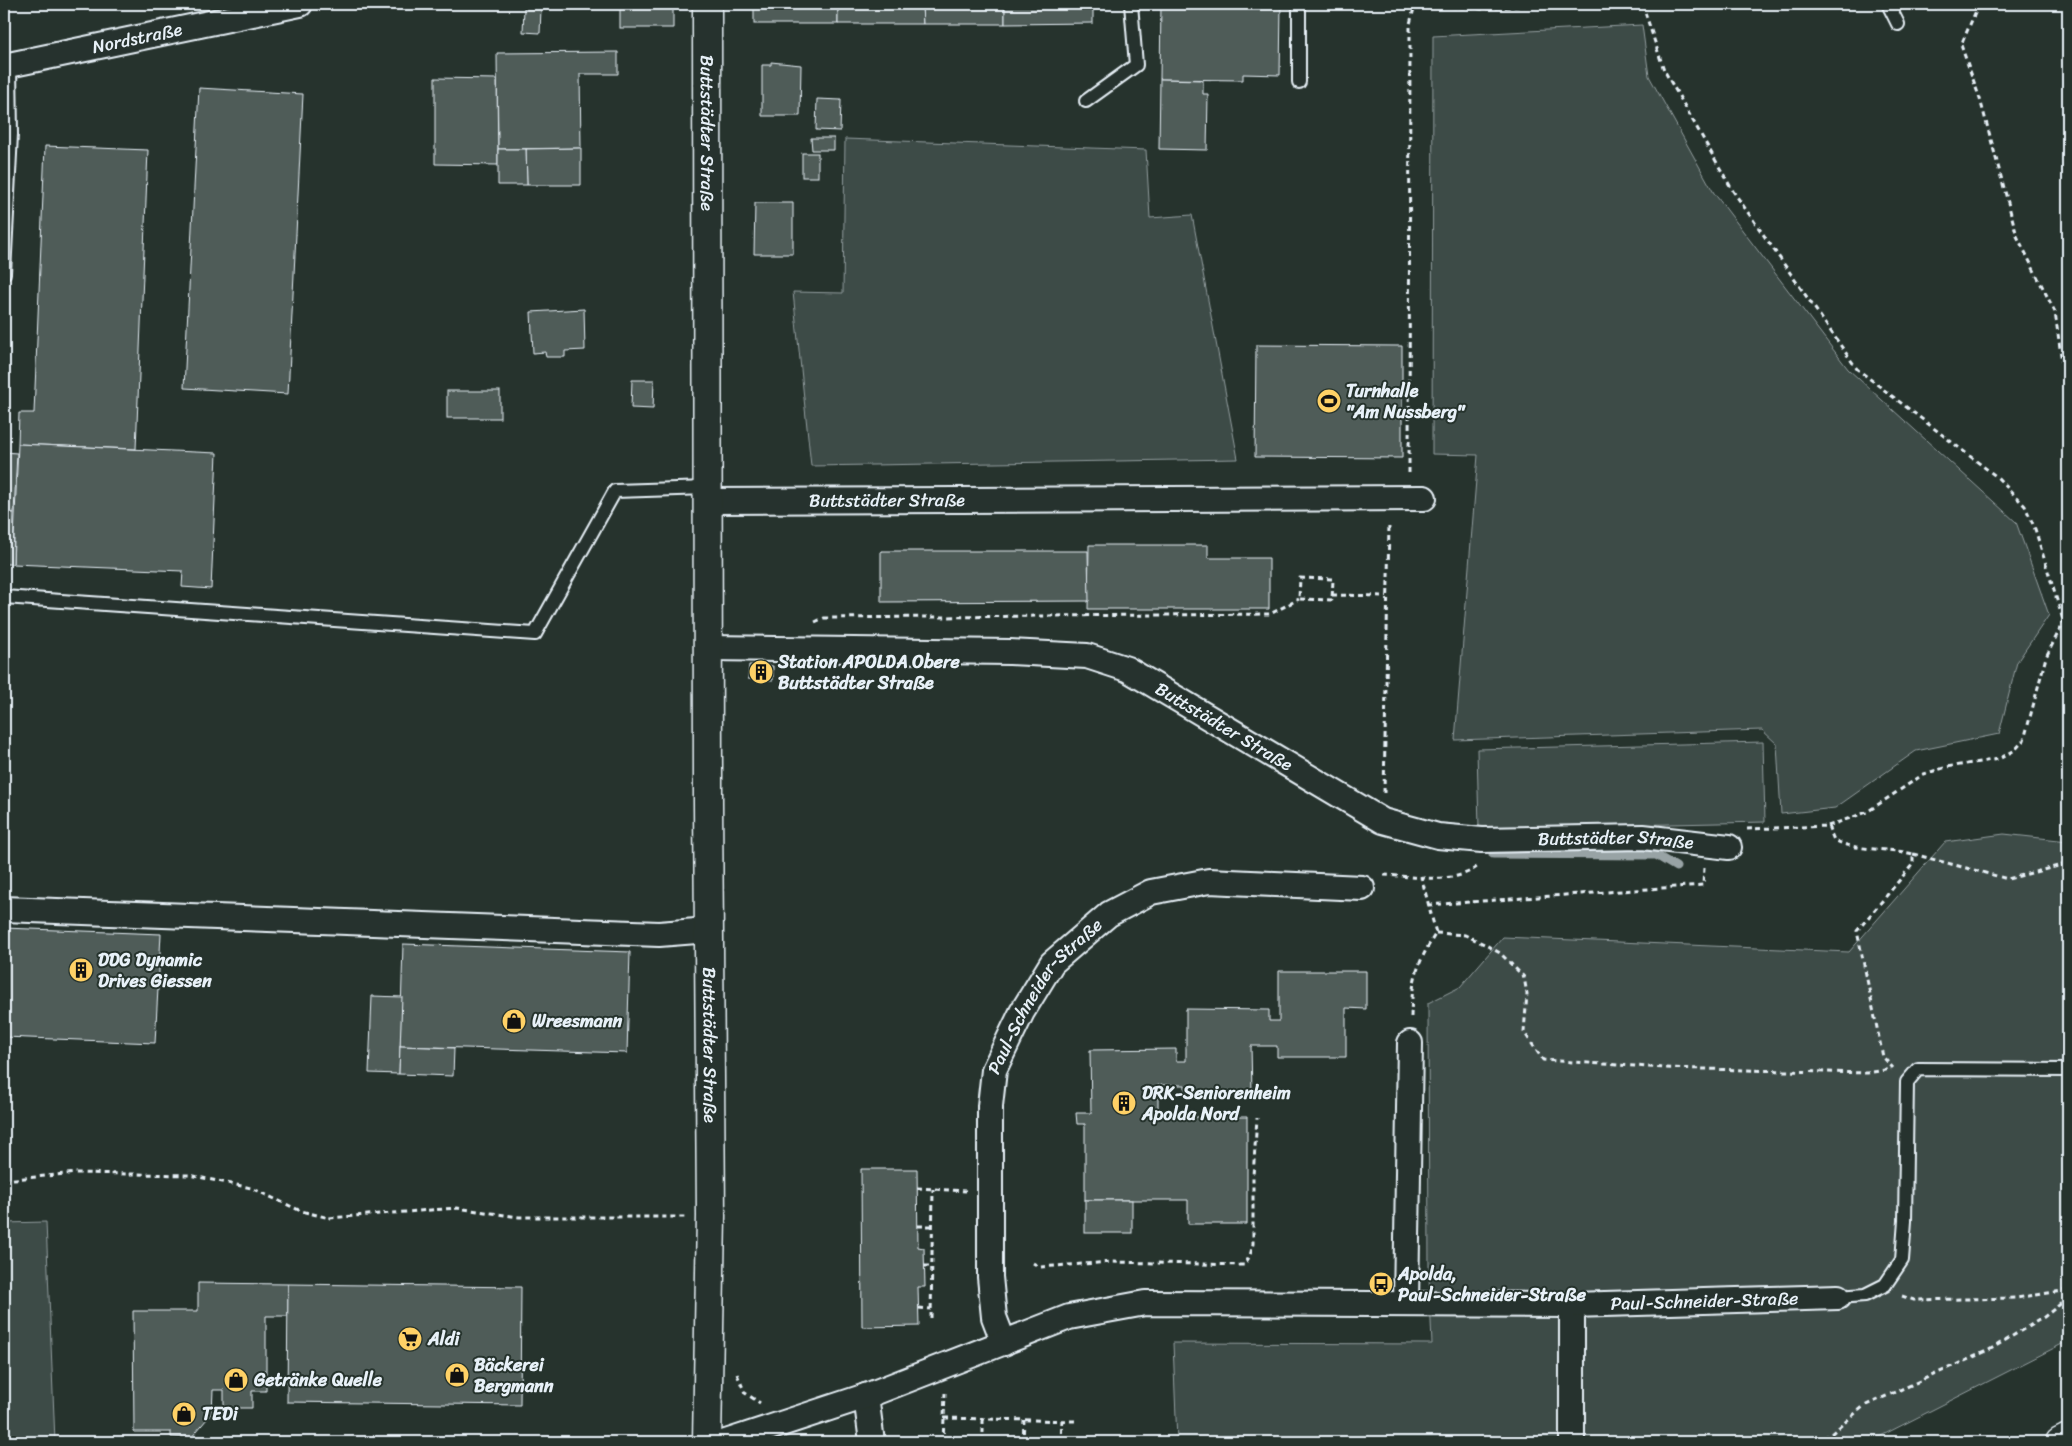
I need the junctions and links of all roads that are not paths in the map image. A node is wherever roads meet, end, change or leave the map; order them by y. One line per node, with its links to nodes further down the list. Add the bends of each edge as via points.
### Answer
1 (300, 4): 7 (street, Nordstraße)
2 (707, 4): 11 (street, Buttstädter Straße)
3 (1131, 4): 9 (lane, via 1136,65)
4 (1299, 4): 8 (lane)
5 (1888, 4): 6 (lane)
6 (1898, 24)
7 (7, 66): 10 (lane, via 11,134)
8 (1299, 82)
9 (1086, 101)
10 (4, 273)
11 (708, 494): 12 (street, Buttstädter Straße); 13 (lane, via 615,491 535,634); 14 (street, Buttstädter Straße)
12 (1407, 498)
13 (4, 597)
14 (708, 648): 15 (street, Buttstädter Straße, via 1087,656 1127,669 1383,821 1438,836 1482,840 1643,837); 18 (street, Buttstädter Straße)
15 (1729, 847)
16 (1368, 881): 24 (street, Paul-Schneider-Straße, via 1209,881 1151,892 1109,914 1052,964 1022,1012 994,1070 990,1106 990,1277 994,1317)
17 (4, 909): 18 (street, via 659,934)
18 (709, 930): 27 (street, Buttstädter Straße, via 711,1216)
19 (1410, 1043): 22 (street)
20 (2068, 1070): 21 (lane, via 1918,1069 1907,1082 1902,1260 1884,1285 1866,1296)
21 (1838, 1297): 23 (street, Paul-Schneider-Straße)
22 (1406, 1304): 23 (street, Paul-Schneider-Straße); 24 (street, Paul-Schneider-Straße, via 1145,1303 1069,1317)
23 (1572, 1305): 30 (street)
24 (1004, 1343): 25 (street, Paul-Schneider-Straße)
25 (866, 1396): 28 (street, Paul-Schneider-Straße); 29 (street)
26 (2068, 1438): 31 (street)
27 (707, 1442)
28 (726, 1442)
29 (872, 1442)
30 (1572, 1442)
31 (2060, 1442)

